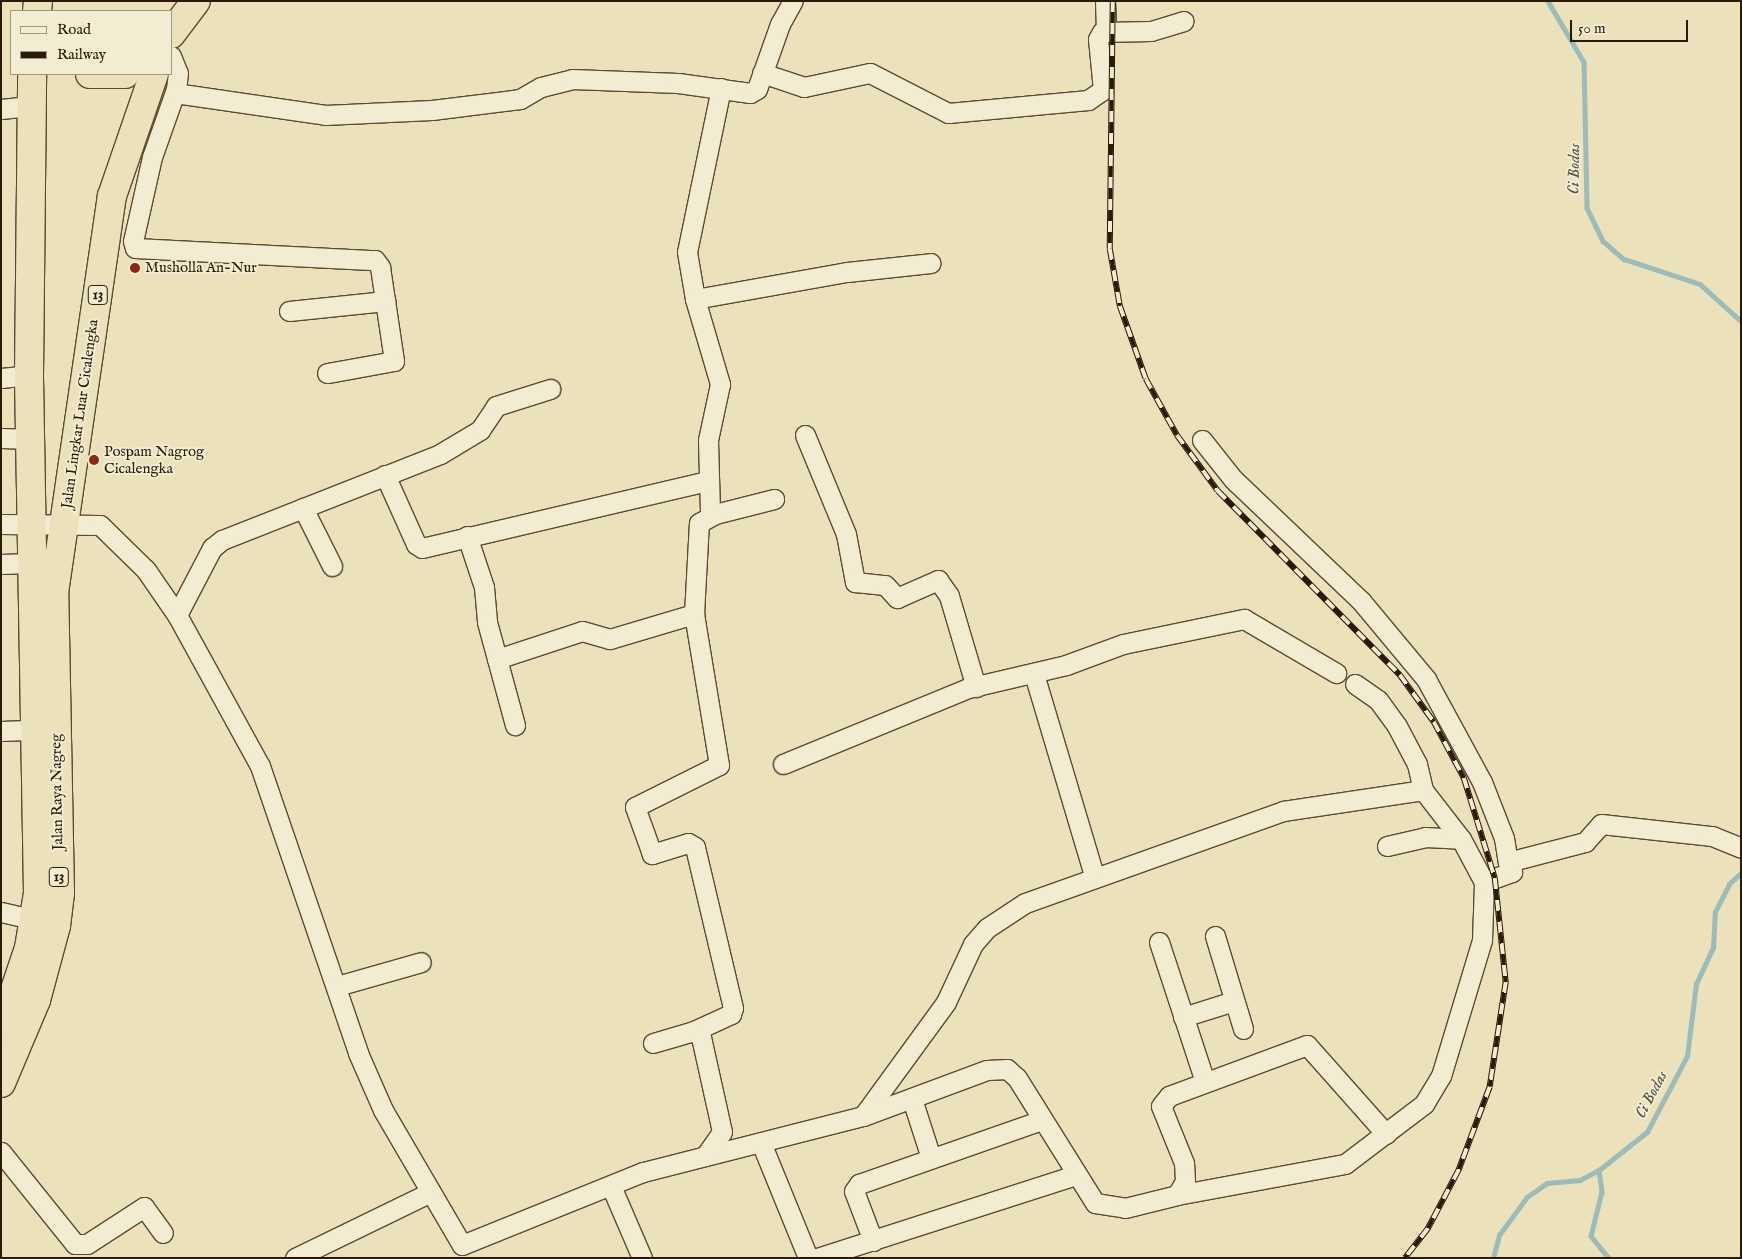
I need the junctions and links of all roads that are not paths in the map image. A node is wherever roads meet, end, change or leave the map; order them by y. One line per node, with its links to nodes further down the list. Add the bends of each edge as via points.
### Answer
1 (196, 1): 6 (highway)
2 (793, 1): 8 (street)
3 (1105, 1): 5 (street)
4 (1183, 20): 5 (street, via 1151,31)
5 (1106, 30): 8 (street, via 1098,38 1103,90 1088,100 948,113 870,73 804,87)
6 (172, 33)
7 (172, 58): 12 (street, via 178,73)
8 (762, 72): 11 (street, via 754,92)
9 (32, 75): 13 (highway, 13)
10 (154, 75): 33 (highway, Jalan Lingkar Luar Cicalengka / 13, via 112,196)
11 (721, 88): 12 (street, via 572,79 541,87 520,99 432,110 325,114); 16 (street, via 689,234 687,252)
12 (175, 93): 17 (street, via 152,157 133,241 135,248 370,258 380,267)
13 (30, 106): 14 (street); 20 (highway, 13)
14 (1, 109)
15 (931, 264): 16 (street, via 847,272)
16 (695, 299): 28 (street, via 720,384 708,440)
17 (385, 301): 18 (street); 19 (street, via 394,361)
18 (289, 311)
19 (327, 373)
20 (29, 375): 21 (street); 25 (highway, 13)
21 (1, 378)
22 (550, 389): 27 (street, via 496,406 486,424 462,442)
23 (805, 435): 45 (street, via 846,534 855,582 885,585 897,598 938,580 948,596)
24 (1, 438): 25 (street)
25 (32, 439): 32 (highway, 13)
26 (1202, 440): 54 (street, via 1233,479 1361,601 1426,679 1482,782 1504,838)
27 (385, 475): 30 (street); 35 (street, via 420,547)
28 (708, 481): 31 (street); 35 (street)
29 (774, 499): 31 (street)
30 (303, 508): 38 (street); 40 (street, via 222,540 212,548)
31 (715, 514): 39 (street, via 699,523)
32 (32, 522): 33 (street); 34 (street); 36 (highway, Jalan Raya Nagreg / 13)
33 (64, 523): 40 (street, via 100,525 146,570); 70 (highway, Jalan Raya Nagreg / 13, via 54,593 57,918 45,973)
34 (1, 524)
35 (467, 536): 41 (street, via 484,587 487,622)
36 (32, 563): 37 (street); 47 (highway, Jalan Raya Nagreg / 13)
37 (1, 564)
38 (332, 566)
39 (694, 614): 41 (street, via 610,639 582,631); 67 (street, via 719,765 635,807 652,854 688,842 695,847 733,1008 731,1014)
40 (177, 615): 62 (street, via 260,766)
41 (497, 659): 46 (street)
42 (1336, 673): 43 (street, via 1244,619 1123,644)
43 (1034, 674): 45 (street); 55 (street)
44 (1355, 684): 50 (street, via 1378,700 1398,726 1418,764)
45 (976, 687): 49 (street)
46 (515, 725)
47 (34, 730): 48 (street); 58 (highway, Jalan Raya Nagreg / 13)
48 (1, 731)
49 (783, 764)
50 (1423, 790): 51 (street); 55 (street, via 1283,811)
51 (1461, 839): 52 (street, via 1425,837); 56 (street)
52 (1387, 846)
53 (1741, 848): 54 (street, via 1712,836 1602,824 1585,842)
54 (1508, 862): 56 (street, via 1512,872)
55 (1094, 875): 72 (street, via 1025,902 987,928 973,944 946,1002)
56 (1484, 882): 74 (street, via 1482,940 1441,1076 1424,1104)
57 (1, 912): 58 (street)
58 (36, 920): 66 (highway, Jalan Raya Nagreg / 13)
59 (1215, 936): 63 (street)
60 (1158, 942): 64 (street)
61 (421, 962): 62 (street)
62 (337, 986): 81 (street, via 383,1110)
63 (1234, 1001): 64 (street); 65 (street)
64 (1183, 1017): 69 (street)
65 (1242, 1029)
66 (1, 1031)
67 (694, 1031): 68 (street); 77 (street, via 701,1037 722,1132)
68 (653, 1043)
69 (1204, 1082): 74 (street, via 1307,1045); 82 (street, via 1169,1096 1160,1106 1184,1164 1185,1181)
70 (1, 1083)
71 (912, 1099): 72 (street); 73 (street, via 1000,1066 1018,1078); 78 (street)
72 (863, 1116): 75 (street)
73 (1042, 1120): 78 (street); 79 (street)
74 (1386, 1134): 82 (street, via 1345,1164 1324,1172)
75 (762, 1145): 77 (street); 88 (street)
76 (1, 1152): 83 (street, via 75,1244 88,1244 144,1207)
77 (706, 1156): 80 (street)
78 (932, 1158): 84 (street, via 854,1188)
79 (1076, 1174): 82 (street, via 1099,1206 1125,1208); 84 (street)
80 (611, 1186): 85 (street); 87 (street)
81 (432, 1192): 85 (street); 86 (street)
82 (1177, 1195)
83 (163, 1233)
84 (874, 1241): 89 (street)
85 (467, 1251)
86 (295, 1258)
87 (642, 1258)
88 (808, 1258)
89 (817, 1258)

